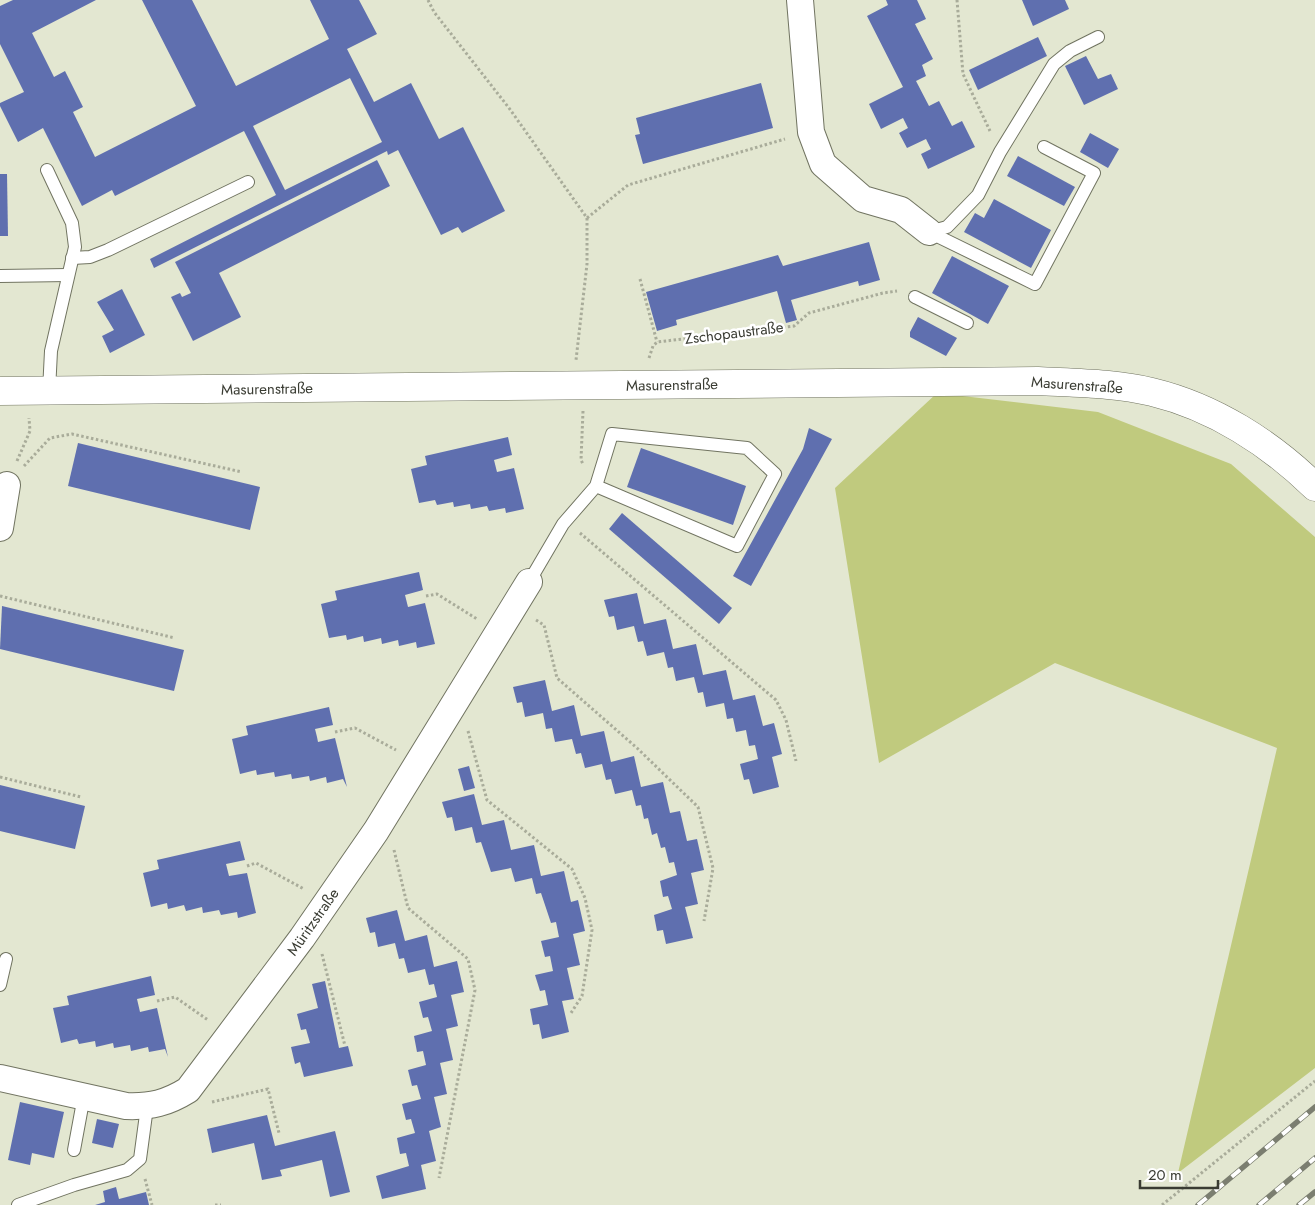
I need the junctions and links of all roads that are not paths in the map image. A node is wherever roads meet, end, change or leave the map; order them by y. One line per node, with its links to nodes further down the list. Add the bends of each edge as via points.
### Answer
1 (800, 0): 6 (street, via 811,132 823,164 863,200 900,210)
2 (1098, 37): 6 (lane, via 1070,51 1054,64 1000,152 978,195 947,228)
3 (1044, 147): 6 (lane, via 1094,173 1035,284)
4 (47, 170): 7 (lane, via 72,224 75,247)
5 (248, 182): 7 (lane, via 108,250)
6 (929, 232)
7 (72, 258): 8 (lane)
8 (68, 275): 9 (lane); 13 (lane, via 51,351)
9 (0, 276)
10 (915, 297): 11 (lane)
11 (967, 323)
12 (0, 391): 13 (main road, Masurenstraße)
13 (49, 391): 16 (main road, Masurenstraße, via 1028,381 1098,384 1152,392 1200,408 1240,428 1276,452)
14 (7, 485): 17 (street)
15 (596, 486): 15 (lane, via 612,434 747,448 775,474 736,546); 18 (lane, via 563,524)
16 (1315, 487)
17 (0, 528)
18 (529, 582): 23 (street, Müritzstraße, via 376,831 231,1036 188,1090 170,1101)
19 (6, 959): 20 (lane)
20 (0, 985)
21 (0, 1078): 22 (street, Müritzstraße)
22 (84, 1096): 23 (street, Müritzstraße, via 126,1106); 24 (lane)
23 (147, 1107): 25 (lane, via 140,1159 127,1170)
24 (74, 1150)
25 (18, 1205)

